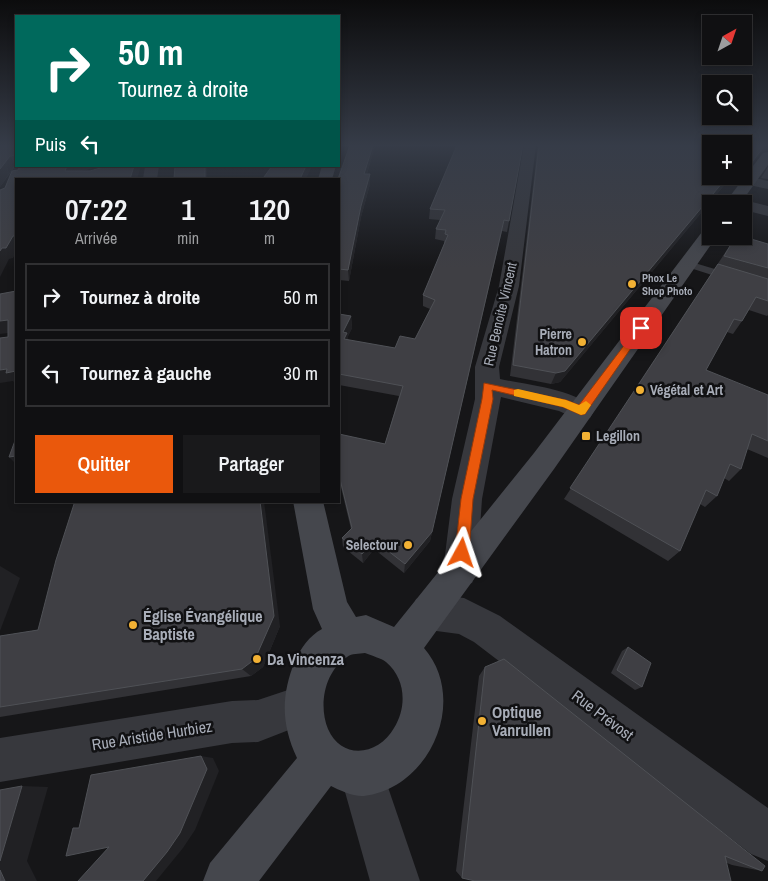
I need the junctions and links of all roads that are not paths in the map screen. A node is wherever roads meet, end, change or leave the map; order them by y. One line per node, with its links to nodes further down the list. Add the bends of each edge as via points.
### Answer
1 (524, 186): 7 (street, Rue Benoite Vincent, via 509,286 487,367)
2 (752, 207): 3 (street)
3 (768, 211)
4 (702, 245): 5 (street)
5 (688, 264): 6 (lane); 8 (street)
6 (768, 289)
7 (487, 385): 8 (street, via 566,403); 10 (street, Rue Benoite Vincent, via 488,399 467,499)
8 (581, 411): 10 (street)
9 (308, 503): 12 (street, via 331,610)
10 (460, 571): 11 (street)
11 (429, 612): 13 (street); 17 (street, Rue Prévost, via 464,616 487,628)
12 (347, 637): 13 (street, via 366,634 385,638); 14 (street, via 330,646 316,662 306,682)
13 (402, 648): 16 (street, via 415,665 423,686 424,710 418,734 405,755 385,769)
14 (302, 705): 15 (street, Rue Aristide Hurbiez, via 258,721 232,722); 16 (street, via 312,743)
15 (0, 760)
16 (343, 767): 18 (street); 19 (street)
17 (768, 837)
18 (228, 881)
19 (395, 881)

